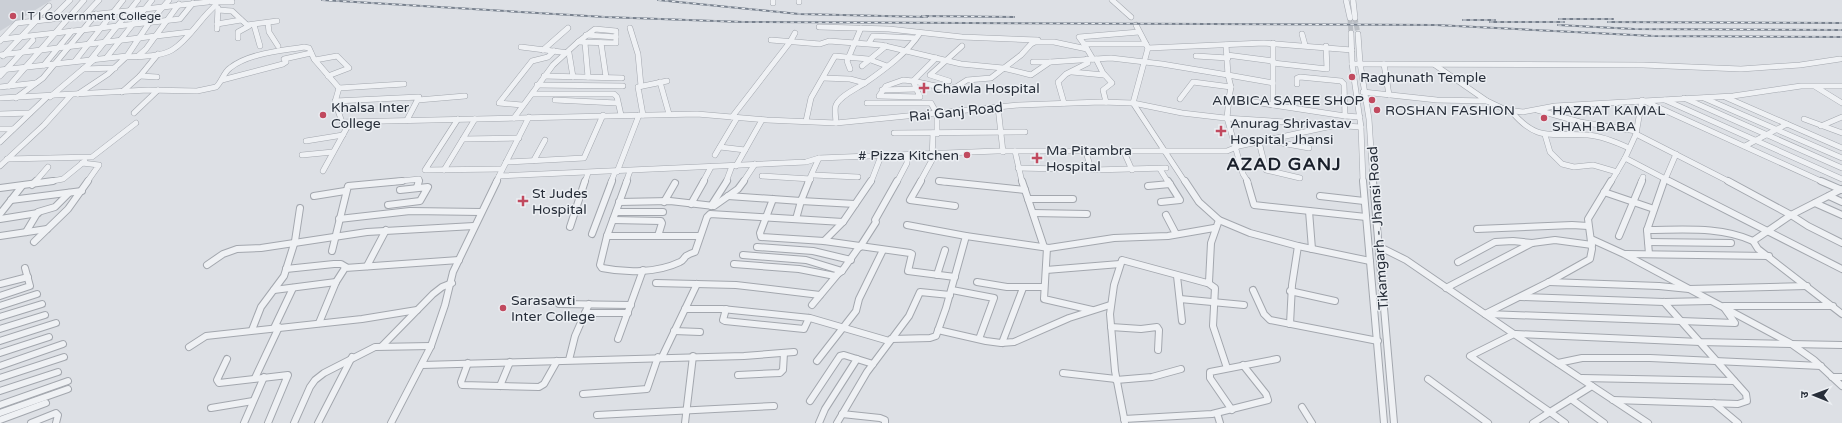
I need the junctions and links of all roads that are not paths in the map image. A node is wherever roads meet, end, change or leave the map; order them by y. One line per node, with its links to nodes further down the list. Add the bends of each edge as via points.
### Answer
1 (70, 0): 28 (street)
2 (84, 0): 24 (street)
3 (99, 0): 23 (street)
4 (123, 0): 21 (street)
5 (138, 0): 20 (street)
6 (152, 0): 18 (street)
7 (169, 0): 16 (street)
8 (1112, 0): 25 (street)
9 (1346, 0): 26 (street)
10 (1353, 0): 27 (street)
11 (208, 1): 13 (street); 15 (street)
12 (232, 2): 15 (street)
13 (193, 3): 14 (street); 31 (street, via 182,19)
14 (179, 4): 16 (street); 31 (street)
15 (215, 4): 19 (street); 46 (street)
16 (164, 5): 18 (street); 33 (street)
17 (50, 6): 30 (street)
18 (146, 9): 20 (street); 35 (street)
19 (218, 10): 29 (street, via 232,11); 29 (street, via 217,26)
20 (129, 11): 21 (street); 38 (street)
21 (114, 13): 22 (street); 40 (street)
22 (96, 14): 23 (street); 44 (street)
23 (85, 15): 24 (street)
24 (68, 17): 28 (street); 49 (street)
25 (1131, 17)
26 (1350, 18)
27 (1355, 18)
28 (51, 19): 30 (street)
29 (241, 20): 36 (street, via 246,25)
30 (35, 21): 53 (street); 57 (street, via 17,23)
31 (166, 21): 33 (street); 52 (street)
32 (277, 21): 34 (street)
33 (150, 23): 35 (street); 54 (street)
34 (268, 23): 36 (street); 75 (street, via 269,32)
35 (135, 24): 38 (street); 59 (street)
36 (251, 25): 55 (street, via 238,32); 74 (street)
37 (1136, 25): 48 (street)
38 (118, 26): 40 (street); 62 (street)
39 (819, 27): 43 (street)
40 (101, 28): 44 (street); 70 (street)
41 (568, 28): 84 (street)
42 (630, 28): 152 (street, via 638,54)
43 (861, 28): 47 (street); 67 (street)
44 (83, 30): 45 (street); 73 (street)
45 (72, 31): 49 (street); 82 (street)
46 (190, 32): 52 (street); 91 (street, via 177,47)
47 (920, 32): 56 (street); 61 (street)
48 (1139, 32): 78 (street, via 1079,37); 79 (street)
49 (56, 33): 53 (street); 83 (street)
50 (795, 33): 64 (street)
51 (1302, 34): 72 (street)
52 (155, 36): 54 (street); 94 (street)
53 (20, 38): 57 (street); 92 (street)
54 (139, 38): 59 (street); 93 (street)
55 (238, 38)
56 (916, 38): 68 (street, via 872,36); 87 (street)
57 (1, 40)
58 (33, 40): 88 (street)
59 (122, 40): 62 (street); 97 (street)
60 (771, 40): 64 (street)
61 (1041, 41): 78 (street); 121 (street, via 1028,45 1023,54)
62 (104, 42): 70 (street); 100 (street)
63 (578, 42): 65 (street); 66 (street, via 594,29 615,30 616,44); 90 (street)
64 (790, 42): 67 (street); 207 (street)
65 (585, 43): 66 (street); 135 (street)
66 (601, 43): 136 (street)
67 (856, 43): 68 (street); 98 (street)
68 (869, 43): 76 (street)
69 (1273, 43): 71 (street); 72 (street); 110 (street)
70 (88, 44): 73 (street); 106 (street)
71 (1226, 44): 79 (street); 96 (street)
72 (1305, 45): 80 (street)
73 (70, 46): 82 (street); 111 (street)
74 (260, 46)
75 (278, 46)
76 (886, 46): 87 (street); 104 (street)
77 (962, 46): 105 (street)
78 (1085, 46): 79 (street); 101 (street)
79 (1147, 46): 109 (street)
80 (1326, 46): 85 (street); 110 (street, via 1327,69)
81 (521, 47): 84 (street)
82 (58, 48): 83 (street); 115 (street)
83 (39, 50): 88 (street); 119 (street)
84 (543, 50): 86 (street)
85 (1352, 50): 112 (street); 113 (street, Tikamgarh - Jhansi Road, via 1354,33)
86 (554, 51): 90 (street); 188 (street, via 548,57 532,61 499,103)
87 (905, 51): 99 (street); 118 (street)
88 (20, 52): 92 (street); 125 (street)
89 (311, 52): 103 (street); 139 (street, via 284,59 286,62 283,64); 139 (street, via 309,48 304,47 248,60 229,68)
90 (567, 52): 132 (street); 134 (street, via 570,54)
91 (158, 54): 94 (street); 130 (street)
92 (1, 56)
93 (127, 56): 94 (street); 97 (street); 120 (street)
94 (138, 56)
95 (1196, 56): 96 (street)
96 (1227, 56): 110 (street); 128 (street)
97 (107, 57): 100 (street)
98 (849, 57): 104 (street); 123 (street, via 847,62); 138 (street, via 835,56)
99 (936, 58): 105 (street); 141 (street)
100 (93, 59): 106 (street); 122 (street)
101 (1092, 59): 108 (street); 109 (street, via 1111,58); 126 (street); 127 (street)
102 (1840, 59): 116 (street, via 1781,67 1735,69 1643,65)
103 (315, 60): 131 (street); 131 (street, via 337,56 349,68)
104 (868, 60): 117 (street); 118 (street)
105 (945, 60): 121 (street); 142 (street, via 930,76)
106 (75, 61): 111 (street)
107 (1033, 62): 108 (street)
108 (1050, 62): 121 (street, via 1031,75)
109 (1146, 62): 128 (street); 186 (street)
110 (1273, 62): 146 (street)
111 (55, 63): 115 (street); 144 (street)
112 (1352, 64): 113 (street); 161 (street)
113 (1360, 64): 114 (street); 163 (street, Tikamgarh - Jhansi Road)
114 (1384, 64): 116 (street); 167 (street)
115 (44, 65): 119 (street)
116 (1435, 65): 181 (street)
117 (862, 66)
118 (887, 66): 145 (street)
119 (25, 67): 125 (street); 149 (street)
120 (115, 68): 122 (street); 165 (street)
121 (1003, 68): 141 (street, via 992,78 968,80 953,88 937,88 924,82)
122 (83, 69): 169 (street)
123 (850, 69)
124 (0, 70): 125 (street)
125 (6, 70): 129 (street)
126 (1071, 72): 127 (street); 185 (street, via 1058,82)
127 (1104, 75): 182 (street, via 1112,83 1103,90)
128 (1228, 75): 146 (street); 156 (street)
129 (0, 76)
130 (140, 76): 133 (street); 162 (street)
131 (328, 76): 157 (street)
132 (544, 76): 134 (street); 150 (street)
133 (157, 77)
134 (573, 77): 135 (street)
135 (588, 77): 136 (street)
136 (606, 77): 137 (street)
137 (622, 78)
138 (823, 78): 145 (street, via 850,79); 215 (street, via 811,98)
139 (222, 80): 159 (street, via 214,88 203,91)
140 (667, 81): 143 (street)
141 (913, 81): 158 (street); 160 (street, via 894,82)
142 (949, 81)
143 (660, 82): 152 (street); 198 (street)
144 (37, 83): 149 (street); 172 (street)
145 (865, 83): 218 (street, via 837,102)
146 (1273, 83): 189 (street)
147 (404, 84): 157 (street)
148 (1297, 84): 203 (street, via 1297,78 1300,76 1341,81 1344,84)
149 (9, 86): 155 (street)
150 (537, 86): 151 (street); 164 (street)
151 (623, 86)
152 (641, 86): 202 (street, via 638,87)
153 (1814, 86): 154 (street); 168 (street); 187 (street)
154 (1842, 86)
155 (0, 87)
156 (1231, 87): 173 (street); 175 (street, via 1193,82)
157 (339, 88): 180 (street)
158 (916, 89): 160 (street); 160 (street, via 920,97 879,96)
159 (158, 90): 162 (street); 196 (street)
160 (882, 90)
161 (1355, 91): 163 (street); 205 (street)
162 (122, 92): 165 (street)
163 (1366, 92): 167 (street); 382 (street, Tikamgarh - Jhansi Road)
164 (532, 94): 183 (street, via 614,94); 188 (street)
165 (74, 95): 169 (street); 266 (street)
166 (465, 96): 177 (street)
167 (1389, 96): 181 (street)
168 (1723, 96): 170 (street); 219 (street)
169 (48, 97): 172 (street); 195 (street)
170 (1700, 97): 174 (street); 225 (street)
171 (0, 98): 172 (street)
172 (16, 98)
173 (1229, 98): 189 (street); 208 (street)
174 (1682, 98): 176 (street); 234 (street)
175 (1180, 99)
176 (1663, 99): 179 (street); 240 (street)
177 (418, 100): 180 (street, via 419,97); 213 (street)
178 (555, 100): 183 (street)
179 (1642, 100): 193 (street, via 1574,104); 228 (street); 243 (street)
180 (335, 101): 216 (street, via 341,121)
181 (1487, 101): 194 (street)
182 (1106, 102): 185 (street, Rai Ganj Road); 186 (street, Rai Ganj Road)
183 (617, 103): 201 (street)
184 (867, 103): 199 (street, via 928,102 933,104)
185 (1064, 103): 191 (street, Rai Ganj Road)
186 (1133, 103): 208 (street, Rai Ganj Road, via 1182,113); 255 (street)
187 (1842, 103)
188 (522, 105): 206 (street)
189 (1273, 105): 203 (street)
190 (1546, 106): 192 (street)
191 (998, 107): 199 (street, Rai Ganj Road); 226 (street)
192 (1528, 110)
193 (1536, 110): 194 (street); 228 (street, via 1580,122)
194 (1512, 112): 233 (street, via 1528,130)
195 (30, 113): 197 (street); 224 (street)
196 (134, 113)
197 (0, 114)
198 (669, 114): 202 (street, Rai Ganj Road); 207 (street, Rai Ganj Road)
199 (937, 114): 218 (street, Rai Ganj Road); 231 (street)
200 (603, 115): 201 (street, Rai Ganj Road); 204 (street, Rai Ganj Road); 267 (street, via 584,158)
201 (621, 115): 202 (street, Rai Ganj Road)
202 (641, 115): 282 (street)
203 (1345, 116): 205 (street)
204 (530, 117): 206 (street, Rai Ganj Road); 235 (street)
205 (1360, 117): 222 (street)
206 (514, 118): 210 (street, Rai Ganj Road)
207 (734, 118): 214 (street, Rai Ganj Road); 244 (street)
208 (1227, 118): 220 (street, Rai Ganj Road); 245 (street)
209 (458, 119): 210 (street, Rai Ganj Road); 213 (street, Rai Ganj Road); 278 (street, via 424,170)
210 (475, 119): 236 (street)
211 (1804, 119): 221 (street)
212 (1840, 119): 221 (street)
213 (407, 120): 216 (street, Rai Ganj Road)
214 (762, 120): 215 (street, Rai Ganj Road); 249 (street)
215 (806, 121): 218 (street, Rai Ganj Road)
216 (350, 122): 232 (street)
217 (136, 123): 262 (street)
218 (836, 123)
219 (1787, 124): 225 (street); 248 (street)
220 (1336, 125): 222 (street, Rai Ganj Road); 238 (street)
221 (1821, 126): 230 (street)
222 (1361, 127): 317 (street)
223 (0, 129): 224 (street)
224 (13, 129): 241 (street)
225 (1777, 130): 234 (street); 265 (street)
226 (1002, 132): 227 (street); 231 (street); 251 (street)
227 (1025, 132)
228 (1636, 132): 247 (street); 257 (street)
229 (894, 133): 231 (street)
230 (1842, 133)
231 (935, 134): 256 (street)
232 (343, 135): 239 (street); 250 (street)
233 (1546, 135): 247 (street, via 1598,136); 283 (street, via 1550,152 1565,166 1595,165)
234 (1766, 135): 240 (street); 276 (street)
235 (519, 138): 236 (street); 268 (street)
236 (463, 139): 278 (street)
237 (545, 140): 267 (street)
238 (1266, 140): 242 (street); 246 (street)
239 (306, 141)
240 (1755, 141): 243 (street); 292 (street)
241 (0, 142)
242 (1259, 142): 245 (street); 290 (street, via 1266,170)
243 (1744, 146): 301 (street)
244 (720, 147): 249 (street); 259 (street)
245 (1236, 148): 255 (street, via 1227,151); 331 (street, via 1254,205)
246 (1310, 148)
247 (1629, 148): 264 (street)
248 (1842, 148)
249 (745, 150): 272 (street)
250 (333, 152): 258 (street); 280 (street)
251 (1003, 152): 252 (street); 256 (street)
252 (1015, 152): 253 (street); 275 (street)
253 (1086, 152): 254 (street); 279 (street, via 1092,170)
254 (1124, 152): 255 (street); 279 (street)
255 (1164, 152): 348 (street, via 1199,202)
256 (933, 154): 260 (street); 328 (street, via 910,200)
257 (1676, 154): 291 (street); 340 (street)
258 (302, 155)
259 (715, 155)
260 (907, 155): 261 (street); 381 (street, via 906,163 876,222)
261 (881, 156): 263 (street); 325 (street, via 870,183)
262 (89, 158): 266 (street); 269 (street)
263 (819, 158): 270 (street, via 806,162); 287 (street)
264 (1624, 158): 283 (street); 291 (street)
265 (1842, 158)
266 (7, 159): 271 (street)
267 (534, 160): 268 (street)
268 (506, 162): 284 (street)
269 (82, 163): 296 (street, via 63,179); 304 (street, via 99,165)
270 (755, 164): 272 (street); 309 (street, via 742,185)
271 (0, 166)
272 (734, 166): 274 (street); 327 (street)
273 (48, 167): 296 (street)
274 (711, 167): 281 (street); 324 (street)
275 (1018, 168): 277 (street); 303 (street)
276 (1842, 168)
277 (1061, 169)
278 (444, 170): 284 (street)
279 (1132, 170): 295 (street, via 1163,169)
280 (323, 171)
281 (630, 171): 282 (street); 318 (street)
282 (616, 172): 285 (street); 361 (street)
283 (1617, 172): 306 (street)
284 (500, 173): 285 (street); 332 (street)
285 (588, 173): 353 (street)
286 (762, 176): 287 (street)
287 (812, 177): 288 (street); 316 (street)
288 (858, 177)
289 (1643, 177): 321 (street)
290 (1300, 178)
291 (1665, 179): 330 (street); 359 (street)
292 (1842, 180)
293 (939, 182): 303 (street)
294 (675, 183): 319 (street)
295 (1170, 184): 298 (street); 320 (street, via 1180,200)
296 (32, 185): 297 (street)
297 (22, 186): 299 (street); 314 (street)
298 (1148, 186)
299 (0, 188)
300 (417, 188): 302 (street); 305 (street, via 419,179 352,185 347,187); 326 (street, via 428,187 421,201)
301 (1842, 189): 311 (street)
302 (400, 190)
303 (1025, 190): 315 (street)
304 (82, 191): 307 (street); 354 (street, via 68,209)
305 (346, 191): 308 (street); 345 (street)
306 (1604, 192): 321 (street); 352 (street, via 1588,218)
307 (69, 193): 314 (street); 335 (street, via 54,207)
308 (314, 196)
309 (728, 196): 312 (street); 327 (street)
310 (1320, 196): 317 (street)
311 (1829, 196): 322 (street); 323 (street)
312 (773, 199): 316 (street); 342 (street)
313 (1073, 199): 315 (street)
314 (11, 200): 337 (street)
315 (1028, 200): 336 (street)
316 (801, 201): 325 (street); 346 (street)
317 (1364, 201): 343 (street)
318 (619, 202): 319 (street); 333 (street)
319 (664, 202): 324 (street)
320 (1161, 202)
321 (1633, 202): 330 (street); 369 (street)
322 (1842, 202)
323 (1815, 203): 340 (street); 341 (street)
324 (691, 204): 327 (street)
325 (855, 204): 349 (street)
326 (388, 205)
327 (712, 206)
328 (955, 206)
329 (300, 208): 370 (street)
330 (1654, 209): 358 (street)
331 (1309, 211): 343 (street); 384 (street)
332 (481, 212): 345 (street, via 410,211); 351 (street)
333 (616, 212): 334 (street); 347 (street)
334 (663, 212)
335 (38, 213): 344 (street); 360 (street)
336 (1033, 213): 338 (street); 383 (street)
337 (0, 214)
338 (1087, 214)
339 (1166, 215): 362 (street)
340 (1791, 215): 359 (street); 378 (street)
341 (1842, 216)
342 (765, 217): 346 (street); 367 (street, via 710,214); 371 (street, via 761,237)
343 (1366, 217): 394 (street)
344 (0, 219)
345 (339, 219): 364 (street)
346 (796, 219): 349 (street)
347 (613, 220): 365 (street); 366 (street, via 661,221)
348 (1219, 220): 355 (street); 379 (street, via 1250,233)
349 (842, 222): 371 (street)
350 (907, 225): 368 (street)
351 (474, 226): 357 (street); 392 (street)
352 (1588, 226): 356 (street); 374 (street)
353 (570, 227)
354 (47, 228): 360 (street); 373 (street)
355 (1214, 228): 362 (street); 418 (street, via 1209,246)
356 (1477, 229)
357 (386, 230): 364 (street); 399 (street)
358 (1647, 230): 372 (street, via 1716,230 1740,235); 375 (street)
359 (1767, 230): 372 (street); 403 (street)
360 (26, 232): 363 (street)
361 (592, 234)
362 (1176, 234): 383 (street, via 1114,238)
363 (0, 236)
364 (335, 236): 370 (street); 387 (street)
365 (607, 236): 366 (street); 404 (street, via 600,265 602,268 618,271)
366 (658, 236): 367 (street)
367 (700, 236): 404 (street, via 695,252 681,262)
368 (966, 236): 383 (street); 410 (street)
369 (1618, 236)
370 (295, 241): 398 (street, via 233,250 224,253); 402 (street)
371 (824, 241): 381 (street)
372 (1753, 241): 391 (street, via 1758,249)
373 (34, 242)
374 (1591, 242): 376 (street, via 1559,240); 388 (street); 415 (street, via 1590,259)
375 (1648, 242): 377 (street); 389 (street)
376 (1532, 243): 395 (street, via 1495,242); 425 (street)
377 (1731, 243)
378 (1842, 243)
379 (1298, 246): 384 (street); 429 (street)
380 (757, 247): 393 (street, via 813,251)
381 (860, 247): 385 (street); 393 (street)
382 (1380, 247): 412 (street, Tikamgarh - Jhansi Road); 425 (street, via 1406,260)
383 (1046, 248): 405 (street)
384 (1312, 249): 394 (street)
385 (883, 250): 407 (street, via 911,253 908,271); 468 (street, via 859,299 856,311)
386 (944, 250): 407 (street)
387 (332, 251)
388 (1624, 254): 389 (street); 426 (street)
389 (1649, 254): 391 (street)
390 (743, 255): 406 (street, via 806,260)
391 (1769, 256): 421 (street)
392 (459, 260): 399 (street); 416 (street, via 453,272)
393 (851, 260): 406 (street)
394 (1370, 261): 411 (street)
395 (1458, 262)
396 (734, 264): 406 (street)
397 (1120, 264): 405 (street); 408 (street, via 1122,260); 445 (street)
398 (208, 265)
399 (368, 266): 400 (street)
400 (346, 267): 402 (street, via 334,264); 413 (street)
401 (25, 268): 409 (street)
402 (286, 269): 427 (street, via 282,281)
403 (1842, 269)
404 (643, 270): 443 (street)
405 (1046, 270): 422 (street)
406 (839, 273): 432 (street)
407 (936, 275): 410 (street)
408 (1177, 276): 418 (street); 435 (street)
409 (28, 277): 419 (street); 433 (street, via 31,284 29,286)
410 (955, 277): 430 (street)
411 (1371, 279): 412 (street); 482 (street)
412 (1382, 281): 567 (street, Tikamgarh - Jhansi Road)
413 (336, 282): 423 (street); 463 (street)
414 (976, 282): 424 (street)
415 (1549, 282): 426 (street); 434 (street)
416 (452, 283): 452 (street, via 438,289); 489 (street)
417 (656, 283): 420 (street)
418 (1208, 283): 438 (street, via 1215,287)
419 (0, 284)
420 (697, 284): 432 (street, via 736,285); 450 (street)
421 (1808, 286): 426 (street); 449 (street)
422 (1044, 287): 424 (street); 453 (street, via 1044,300)
423 (293, 288): 427 (street); 470 (street)
424 (1023, 288): 484 (street)
425 (1446, 288): 456 (street)
426 (1689, 289): 437 (street)
427 (274, 290): 472 (street, via 261,307)
428 (1254, 290): 466 (street, via 1268,319)
429 (1290, 291): 436 (street); 466 (street)
430 (951, 292): 473 (street); 479 (street, via 994,298); 480 (street, via 920,292 909,316)
431 (37, 294): 447 (street)
432 (820, 295): 444 (street)
433 (0, 296)
434 (1519, 297): 439 (street); 456 (street)
435 (1180, 299): 438 (street); 461 (street)
436 (1335, 301)
437 (1712, 301): 439 (street); 448 (street)
438 (1216, 302): 446 (street); 514 (street, via 1213,326)
439 (1664, 302): 462 (street)
440 (42, 304): 459 (street)
441 (559, 304): 442 (street)
442 (589, 304): 443 (street); 454 (street)
443 (631, 305): 455 (street)
444 (812, 305)
445 (1110, 305): 453 (street); 469 (street)
446 (1244, 305)
447 (0, 306)
448 (1723, 306): 449 (street); 464 (street); 467 (street)
449 (1833, 306): 457 (street)
450 (685, 309): 451 (street); 474 (street)
451 (726, 309): 460 (street); 460 (street, via 723,319 725,321 804,329)
452 (417, 310): 463 (street); 488 (street)
453 (1093, 310): 484 (street, via 1019,340)
454 (585, 313): 455 (street); 502 (street, via 575,336)
455 (628, 313): 478 (street)
456 (1485, 314): 462 (street); 476 (street)
457 (1842, 314)
458 (45, 315): 471 (street)
459 (0, 317)
460 (809, 318): 468 (street)
461 (1182, 321)
462 (1682, 322): 464 (street); 483 (street)
463 (319, 323): 470 (street)
464 (1735, 323): 467 (street)
465 (56, 324): 481 (street)
466 (1290, 324): 482 (street)
467 (1753, 324): 485 (street)
468 (843, 327): 480 (street); 504 (street)
469 (1111, 327): 491 (street, via 1157,327); 525 (street)
470 (276, 328): 472 (street); 523 (street)
471 (0, 329)
472 (252, 330): 490 (street, via 204,337)
473 (938, 330): 479 (street); 480 (street, via 933,338)
474 (674, 331): 475 (street); 498 (street)
475 (700, 332)
476 (1514, 334): 483 (street); 508 (street); 545 (street, via 1470,356)
477 (49, 337): 493 (street)
478 (618, 339)
479 (979, 339): 484 (street)
480 (890, 340): 509 (street)
481 (0, 341)
482 (1378, 341): 554 (street)
483 (1700, 342): 485 (street); 505 (street)
484 (1002, 343)
485 (1790, 343): 487 (street); 513 (street)
486 (63, 344): 512 (street)
487 (1842, 345)
488 (382, 346): 489 (street); 497 (street, via 368,349)
489 (431, 346): 510 (street)
490 (189, 347)
491 (1158, 350)
492 (794, 352): 494 (street)
493 (0, 353)
494 (784, 353): 495 (street); 518 (street, via 783,370 780,372)
495 (693, 356): 498 (street); 543 (street)
496 (64, 357): 522 (street)
497 (352, 357): 559 (street, via 315,380); 560 (street)
498 (660, 357): 502 (street); 532 (street, via 647,389)
499 (227, 359): 523 (street, via 217,382)
500 (856, 359): 509 (street); 536 (street, via 844,355 839,357); 562 (street)
501 (1277, 359): 511 (street)
502 (569, 360): 503 (street)
503 (557, 361): 506 (street); 528 (street, via 543,386)
504 (817, 361)
505 (1716, 361): 508 (street, via 1582,358); 513 (street); 527 (street)
506 (510, 362): 507 (street); 528 (street)
507 (468, 363): 510 (street); 528 (street, via 462,385)
508 (1558, 363): 524 (street)
509 (873, 364): 548 (street)
510 (422, 365): 553 (street)
511 (1243, 365): 514 (street); 544 (street, via 1268,400)
512 (0, 366)
513 (1821, 366): 520 (street)
514 (1227, 368): 544 (street, via 1210,372 1209,375)
515 (1181, 369): 525 (street, via 1161,376)
516 (58, 372): 531 (street)
517 (1063, 373): 525 (street)
518 (738, 375)
519 (264, 377): 523 (street); 535 (street); 558 (street, via 288,375)
520 (1832, 377): 521 (street); 530 (street)
521 (1842, 377)
522 (0, 378)
523 (255, 378)
524 (1581, 378): 527 (street); 529 (street)
525 (1116, 379): 552 (street)
526 (1428, 380): 568 (street)
527 (1734, 381): 538 (street, via 1746,394 1747,401 1738,404)
528 (500, 386)
529 (1592, 386): 533 (street); 534 (street)
530 (1842, 386)
531 (0, 391)
532 (583, 394)
533 (1571, 399): 545 (street); 571 (street)
534 (1612, 400): 538 (street); 572 (street)
535 (253, 401): 542 (street); 557 (street)
536 (810, 401)
537 (46, 403): 550 (street)
538 (1714, 403): 573 (street)
539 (0, 405): 546 (street, via 68,385)
540 (774, 406): 543 (street)
541 (1302, 407): 566 (street)
542 (211, 408)
543 (686, 410): 549 (street); 561 (street)
544 (1232, 410): 547 (street)
545 (1550, 412): 569 (street); 570 (street)
546 (0, 413)
547 (1217, 413): 551 (street); 565 (street)
548 (842, 414): 563 (street); 564 (street, via 880,418)
549 (597, 415)
550 (0, 420)
551 (1165, 420): 552 (street)
552 (1125, 421)
553 (391, 422)
554 (1386, 422)
555 (31, 423): 556 (street, via 56,413)
556 (56, 423)
557 (244, 423)
558 (268, 423)
559 (294, 423)
560 (318, 423)
561 (685, 423)
562 (819, 423)
563 (837, 423)
564 (886, 423)
565 (1220, 423)
566 (1312, 423)
567 (1394, 423)
568 (1488, 423)
569 (1533, 423)
570 (1565, 423)
571 (1604, 423)
572 (1648, 423)
573 (1738, 423)

